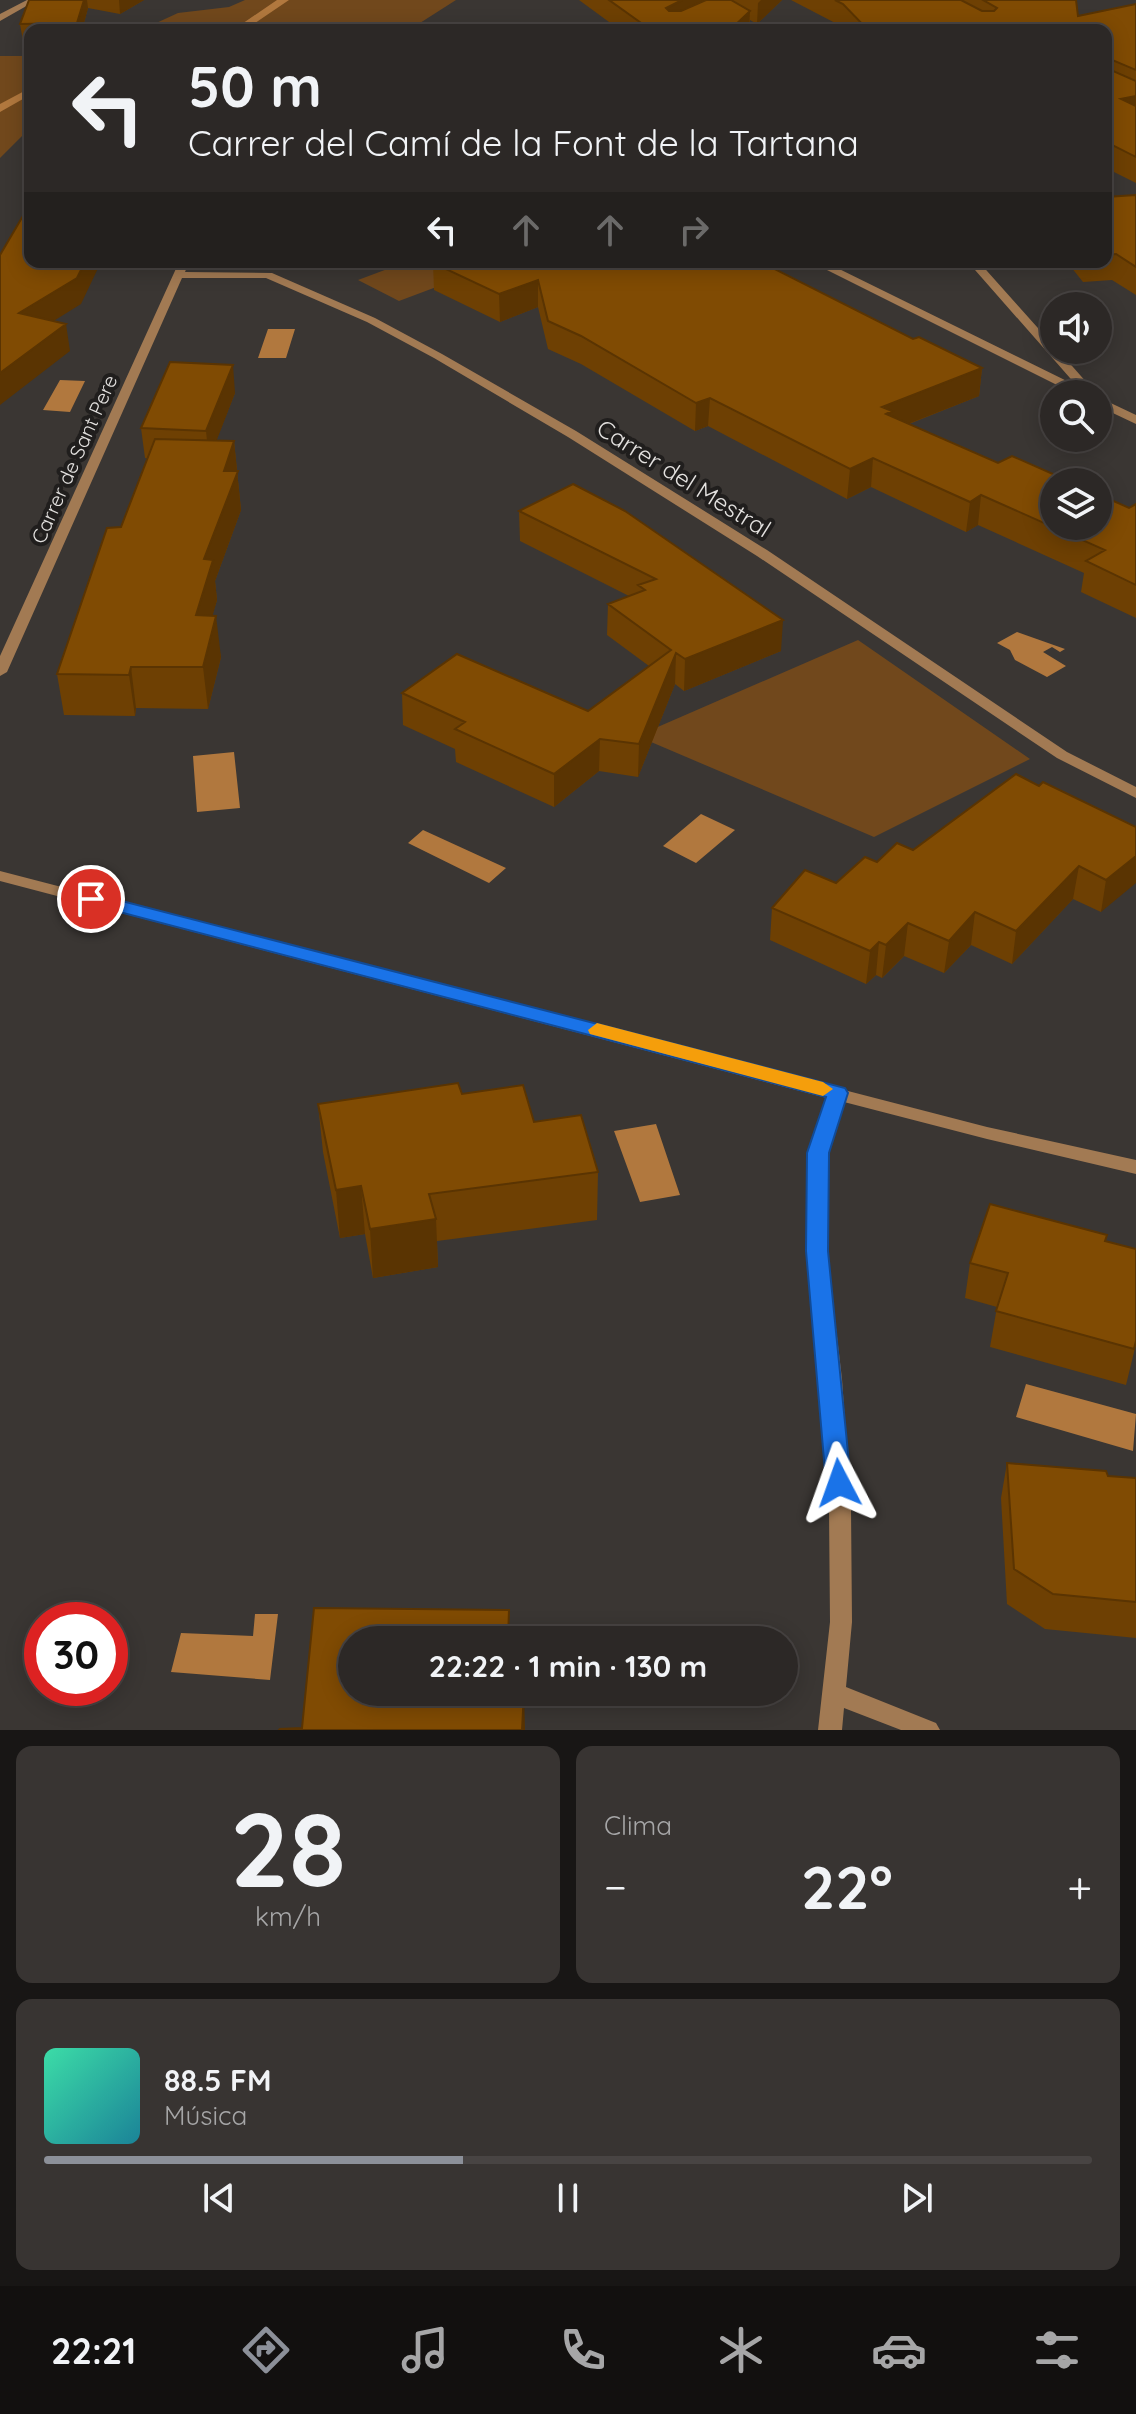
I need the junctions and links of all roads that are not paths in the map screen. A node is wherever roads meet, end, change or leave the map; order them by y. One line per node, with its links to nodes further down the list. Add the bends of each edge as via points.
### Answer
1 (33, 0): 3 (street)
2 (730, 4): 4 (street, via 720,9)
3 (0, 18)
4 (746, 24)
5 (182, 268): 6 (street, Carrer del Mestral); 13 (street, Carrer de Sant Pere)
6 (265, 268): 14 (street, Carrer del Mestral, via 371,320 572,434 762,553 1062,755)
7 (828, 268): 9 (street)
8 (978, 268): 10 (street)
9 (1058, 380)
10 (1075, 380)
11 (1112, 408): 12 (street)
12 (1136, 420)
13 (0, 672)
14 (1136, 793)
15 (0, 876): 16 (street)
16 (838, 1093): 17 (street); 18 (street, via 818,1153 817,1251 840,1508)
17 (1136, 1167)
18 (836, 1694): 19 (street); 20 (street)
19 (830, 1730)
20 (928, 1730)

